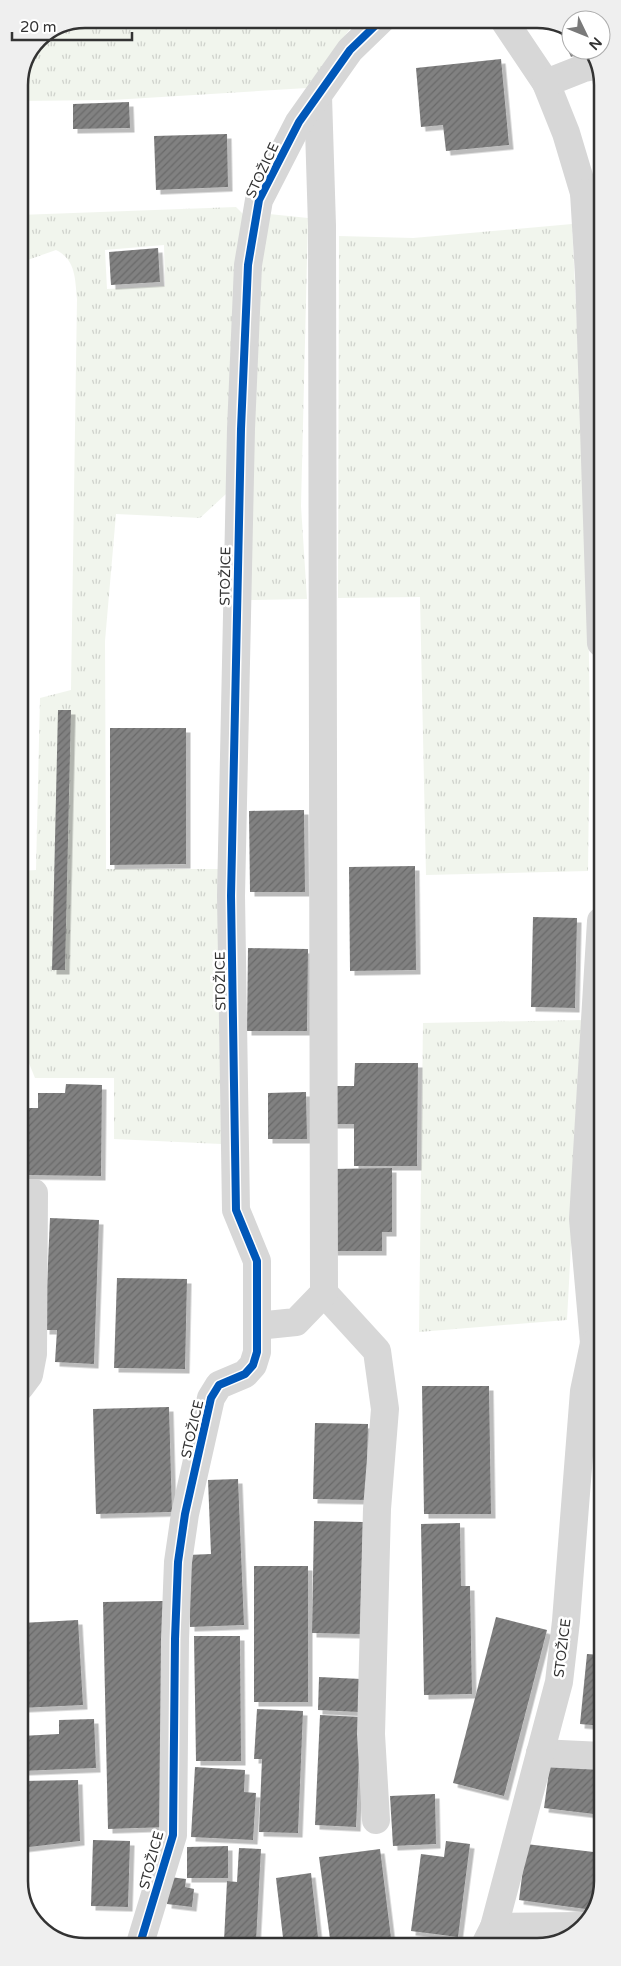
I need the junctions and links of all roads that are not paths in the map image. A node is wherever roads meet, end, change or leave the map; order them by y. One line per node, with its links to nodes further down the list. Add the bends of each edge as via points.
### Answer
1 (373, 28): 5 (street, STOŽICE, via 350,50)
2 (509, 28): 4 (street)
3 (591, 67): 4 (street)
4 (546, 83): 6 (street)
5 (318, 96): 10 (street, via 322,246); 12 (street, STOŽICE, via 299,122 259,200 248,265 241,429 231,896 236,1210 257,1261)
6 (592, 192): 7 (street, via 590,284)
7 (594, 415)
8 (594, 1037): 11 (street, STOŽICE, via 583,1219)
9 (34, 1194): 14 (street, via 33,1354)
10 (324, 1293): 12 (street, via 296,1322); 17 (street, via 377,1351 385,1409 377,1509 371,1734)
11 (594, 1308)
12 (257, 1326): 20 (street, STOŽICE, via 257,1352 253,1365 245,1374 219,1384 211,1398 185,1514 178,1562 173,1835)
13 (594, 1355): 15 (street, STOŽICE, via 584,1391 559,1682)
14 (28, 1377)
15 (540, 1753): 16 (street); 19 (street, STOŽICE)
16 (594, 1756)
17 (376, 1820)
18 (570, 1927): 19 (street)
19 (490, 1936)
20 (142, 1938)

